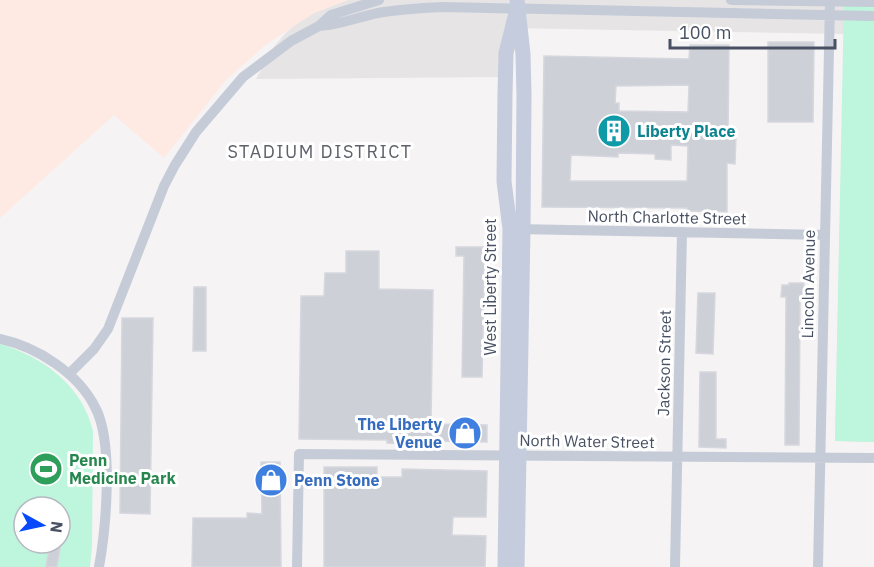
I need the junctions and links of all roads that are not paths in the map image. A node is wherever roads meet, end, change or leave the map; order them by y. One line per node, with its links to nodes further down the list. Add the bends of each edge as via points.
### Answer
1 (379, 0): 8 (street, via 331,15)
2 (731, 0): 3 (street)
3 (830, 2): 4 (street); 6 (street, Lincoln Avenue)
4 (874, 2)
5 (517, 4): 6 (street); 8 (street, via 404,8 335,26); 9 (main road, West Liberty Street, via 523,54)
6 (830, 16): 7 (street); 11 (street, Lincoln Avenue)
7 (874, 16)
8 (319, 26): 13 (street, via 243,76 196,132 164,186 108,329)
9 (516, 229): 10 (street, North Charlotte Street); 14 (main road, West Liberty Street)
10 (682, 232): 11 (street, North Charlotte Street); 15 (street, Jackson Street)
11 (825, 235): 16 (street, Lincoln Avenue)
12 (0, 339): 13 (street, via 29,349)
13 (69, 374): 18 (street, via 96,407 103,429 106,478)
14 (513, 455): 15 (street, North Water Street); 19 (street, North Water Street, via 299,454); 20 (main road, West Liberty Street); 21 (main road, West Liberty Street)
15 (677, 457): 16 (street, North Water Street); 22 (street, Jackson Street)
16 (819, 457): 17 (street, North Water Street); 23 (street, Lincoln Avenue)
17 (874, 458)
18 (99, 567)
19 (297, 567)
20 (505, 567)
21 (517, 567)
22 (675, 567)
23 (818, 567)

